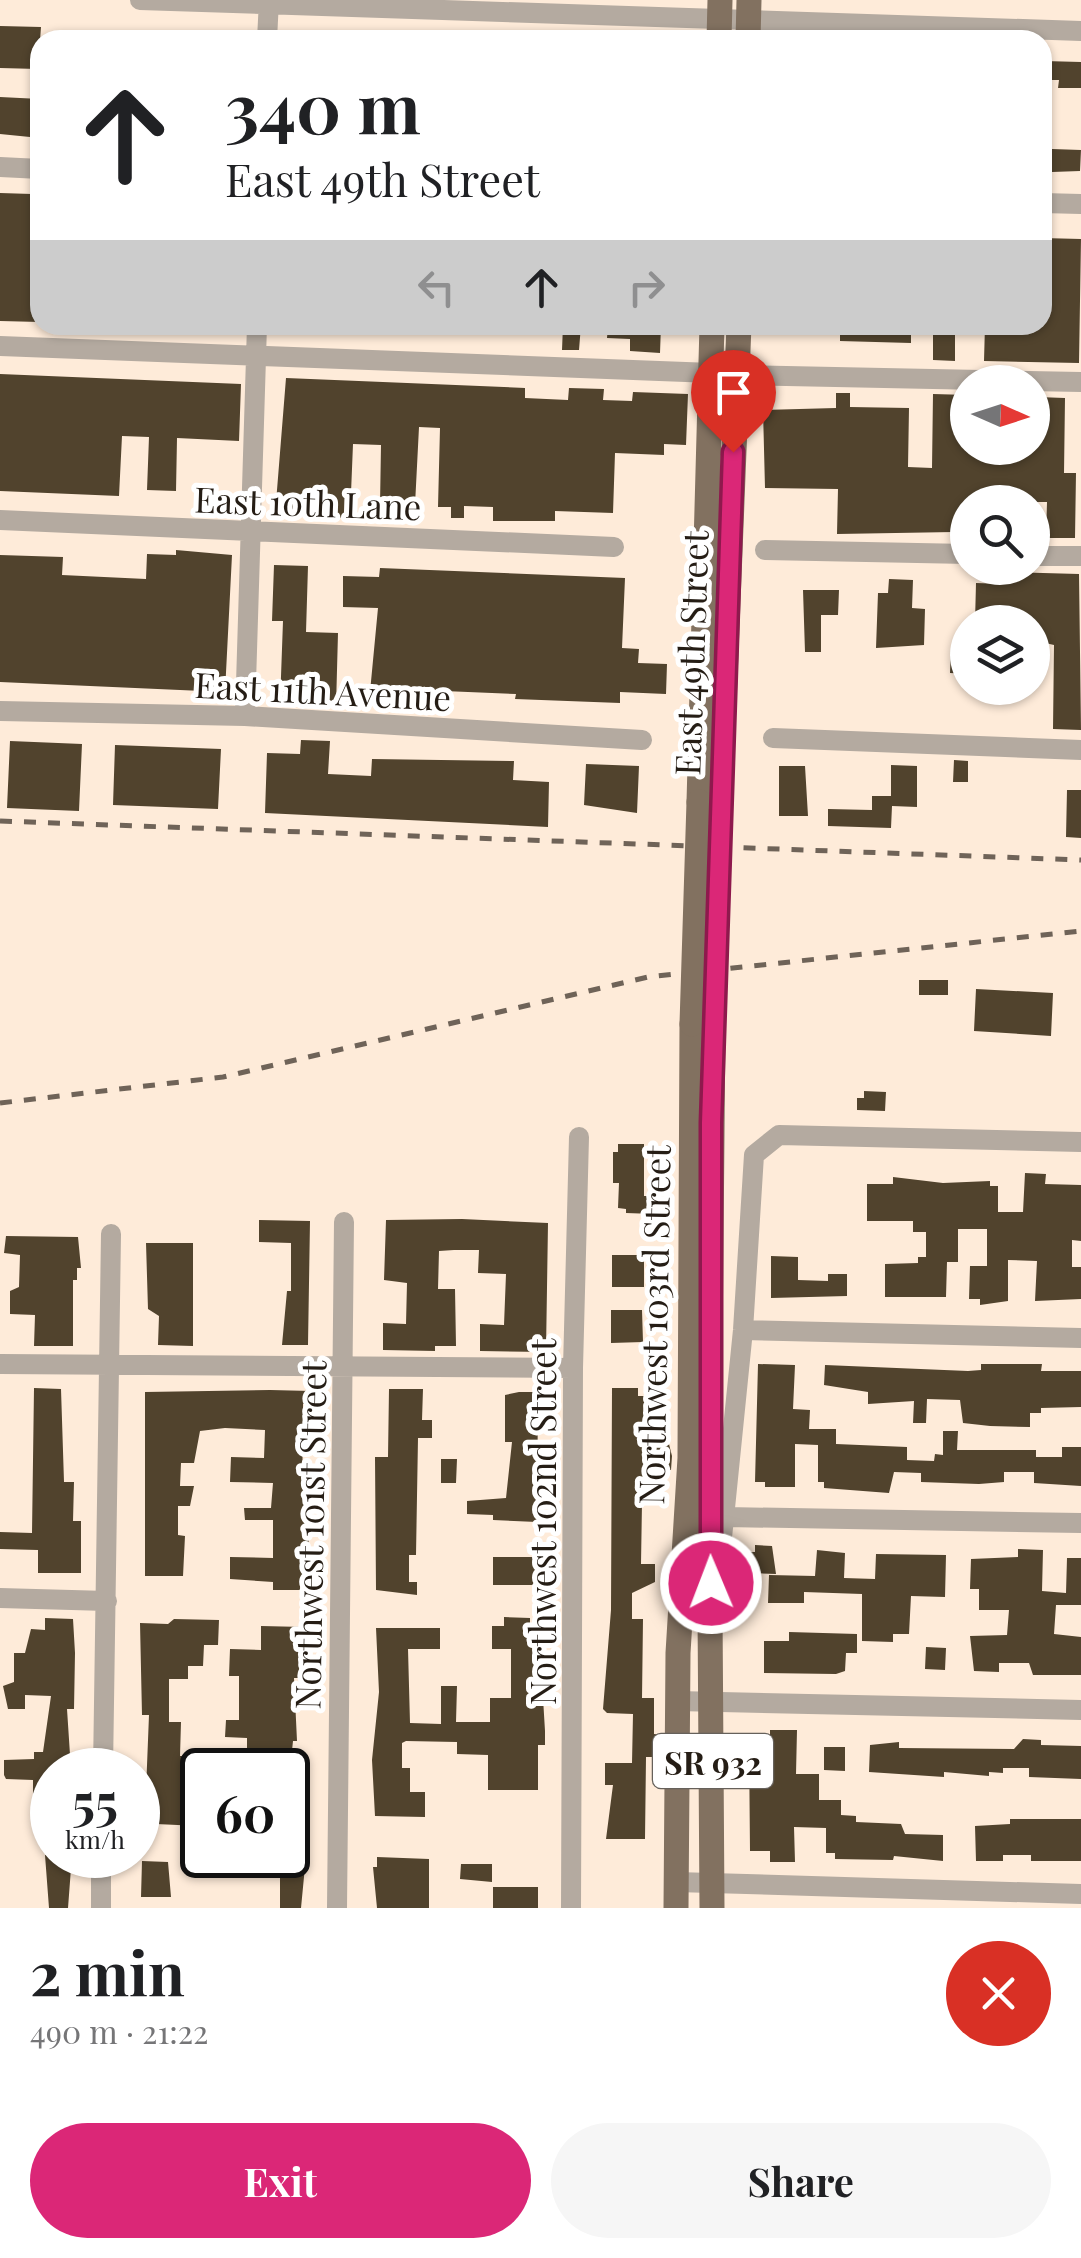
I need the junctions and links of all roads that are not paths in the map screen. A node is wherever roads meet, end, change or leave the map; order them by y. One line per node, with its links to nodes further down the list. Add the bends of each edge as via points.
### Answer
1 (140, 0): 2 (street)
2 (269, 2): 3 (street); 5 (street)
3 (720, 20): 4 (street)
4 (748, 20): 6 (street)
5 (268, 30)
6 (1051, 30)
7 (1052, 30): 8 (street)
8 (1081, 31)
9 (0, 168): 10 (street)
10 (30, 170)
11 (1052, 203): 12 (street)
12 (1081, 204)
13 (256, 335): 17 (street)
14 (714, 335): 18 (main road, East 49th Street / SR 932)
15 (736, 335): 18 (main road, East 49th Street / SR 932)
16 (0, 346): 17 (street)
17 (256, 355): 18 (street); 21 (street)
18 (724, 374): 19 (street); 32 (main road, East 49th Street / SR 932)
19 (1081, 382)
20 (0, 520): 21 (street, East 10th Lane)
21 (252, 532): 22 (street, East 10th Lane); 28 (street)
22 (614, 547)
23 (765, 550): 24 (street)
24 (950, 554)
25 (1050, 556): 26 (street)
26 (1081, 556)
27 (0, 711): 28 (street, East 11th Avenue)
28 (245, 716): 30 (street, East 11th Avenue)
29 (773, 738): 31 (street)
30 (642, 740)
31 (1081, 750)
32 (709, 803): 33 (main road, Northwest 103rd Street / SR 932, bridge)
33 (703, 1024): 48 (main road, Northwest 103rd Street / SR 932); 49 (main road, Northwest 103rd Street / SR 932)
34 (580, 1137): 43 (street, Northwest 102nd Street)
35 (1081, 1142): 38 (street, Northwest 103rd Street, via 779,1134 754,1155)
36 (344, 1222): 42 (street, Northwest 101st Street)
37 (111, 1234): 41 (street)
38 (743, 1330): 39 (street); 44 (street, Northwest 103rd Street)
39 (1081, 1338)
40 (0, 1364): 41 (street)
41 (111, 1366): 42 (street); 47 (street)
42 (346, 1368): 43 (street); 58 (street, Northwest 101st Street)
43 (573, 1368): 59 (street, Northwest 102nd Street)
44 (726, 1517): 45 (street); 48 (street, Northwest 103rd Street)
45 (1081, 1523)
46 (0, 1598): 47 (street)
47 (107, 1601): 52 (street)
48 (712, 1613): 50 (main road, Northwest 103rd Street / SR 932)
49 (677, 1701): 50 (street); 54 (main road, Northwest 103rd Street / SR 932)
50 (714, 1702): 51 (street); 56 (main road, Northwest 103rd Street / SR 932)
51 (1081, 1710)
52 (103, 1748)
53 (101, 1878): 57 (street)
54 (676, 1882): 56 (street); 60 (main road, Northwest 103rd Street / SR 932)
55 (1081, 1894): 56 (street)
56 (712, 1896)
57 (101, 1908)
58 (336, 1908)
59 (571, 1908)
60 (676, 1908)

